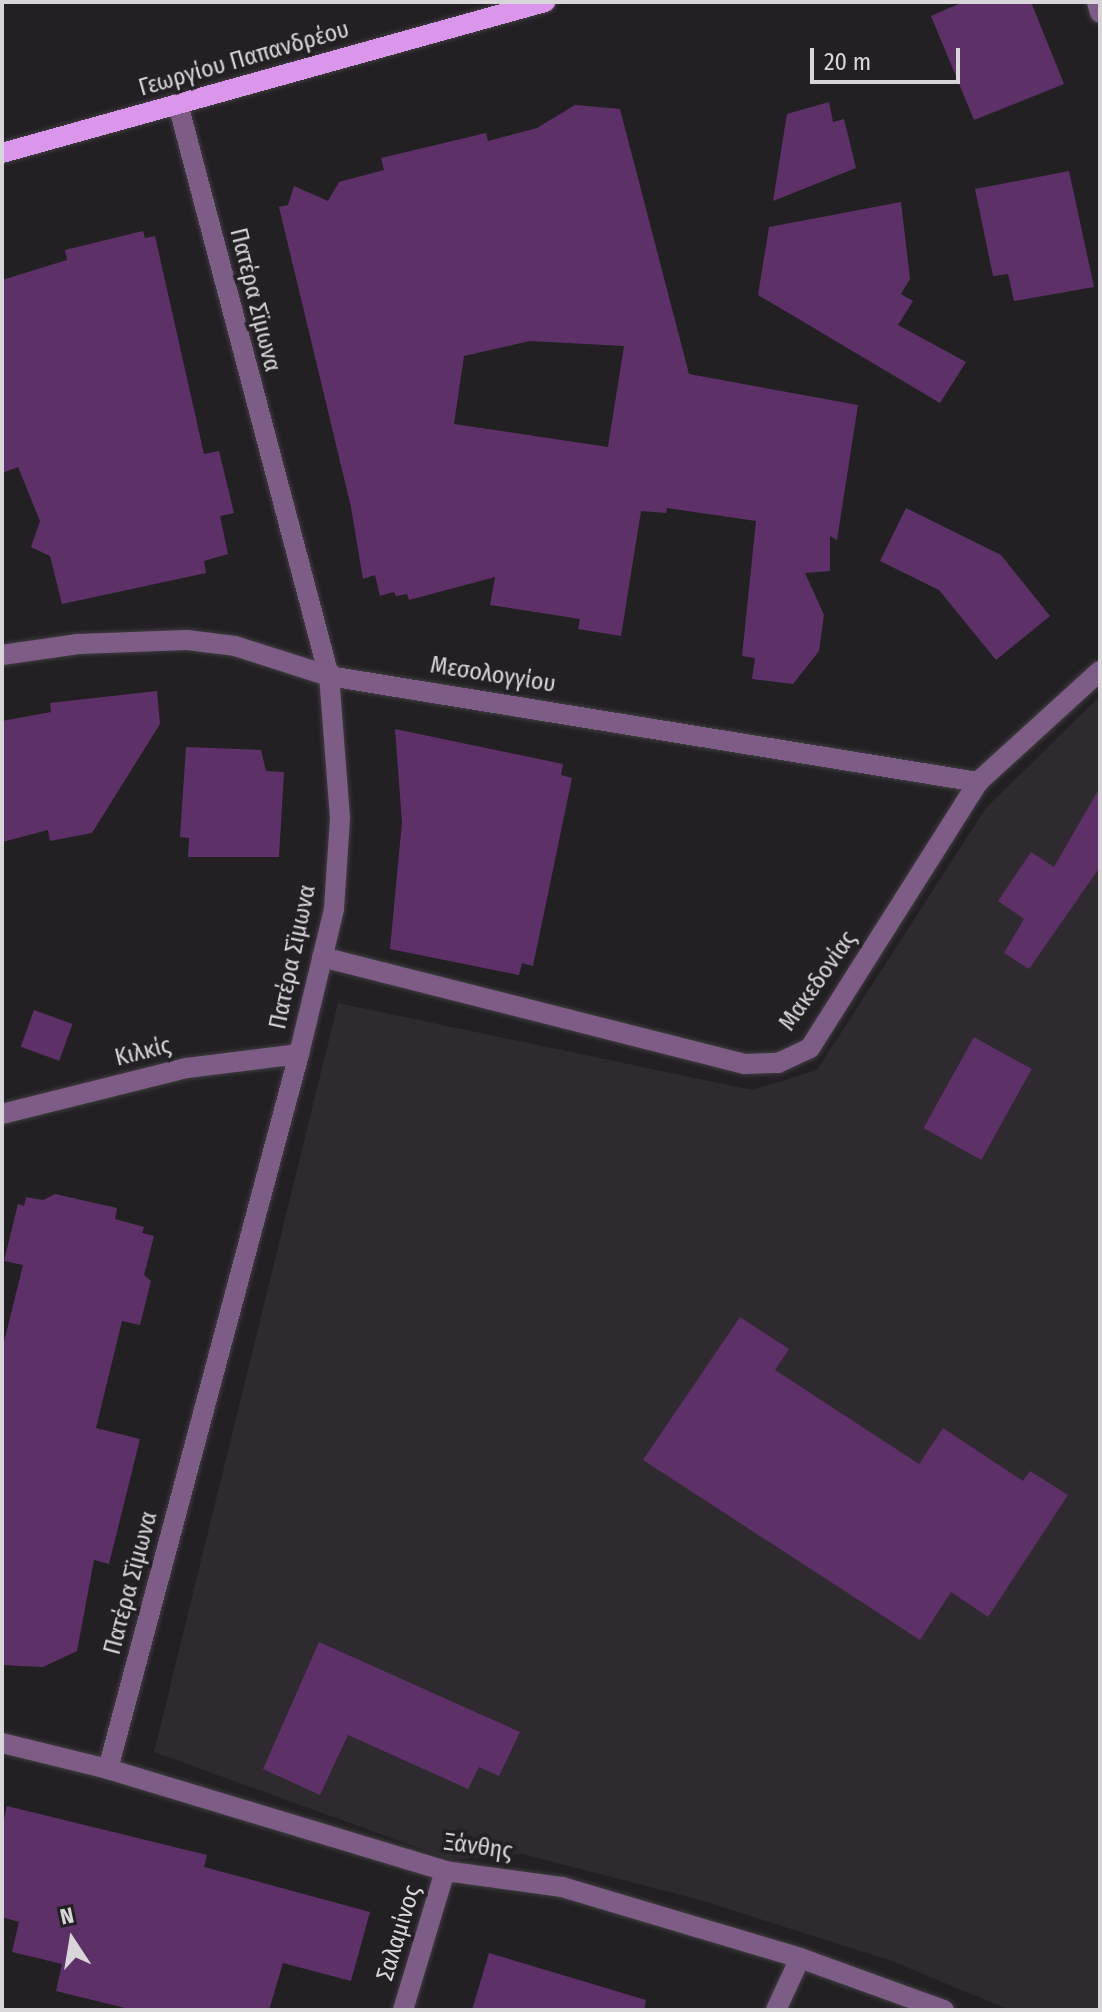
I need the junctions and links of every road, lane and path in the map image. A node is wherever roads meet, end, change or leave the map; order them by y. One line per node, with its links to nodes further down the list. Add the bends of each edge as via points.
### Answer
1 (545, 2): 4 (main road, Γεωργίου Παπανδρέου)
2 (1097, 2): 3 (street)
3 (1100, 13)
4 (178, 104): 5 (main road, Γεωργίου Παπανδρέου); 8 (street, Πατέρα Σϊμωνα)
5 (2, 153)
6 (2, 655): 8 (street, Μεσολογγίου, via 78,644 187,640 235,646)
7 (1100, 671): 9 (street, Μακεδονίας)
8 (329, 676): 9 (street, Μεσολογγίου); 10 (street, Πατέρα Σϊμωνα, via 340,818 334,909)
9 (978, 782): 10 (street, Μακεδονίας, via 810,1048 778,1063 745,1064)
10 (322, 957): 11 (street, Πατέρα Σϊμωνα)
11 (299, 1054): 12 (street, Κιλκίς, via 187,1068); 14 (street, Πατέρα Σϊμωνα)
12 (2, 1114)
13 (2, 1743): 14 (street, Ξάνθης)
14 (108, 1769): 15 (street, Ξάνθης)
15 (445, 1871): 16 (street, Ξάνθης, via 562,1887); 17 (street, Σαλαμίνος)
16 (800, 1958): 18 (street); 19 (street, Ξάνθης)
17 (403, 2010)
18 (776, 2010)
19 (944, 2010)

